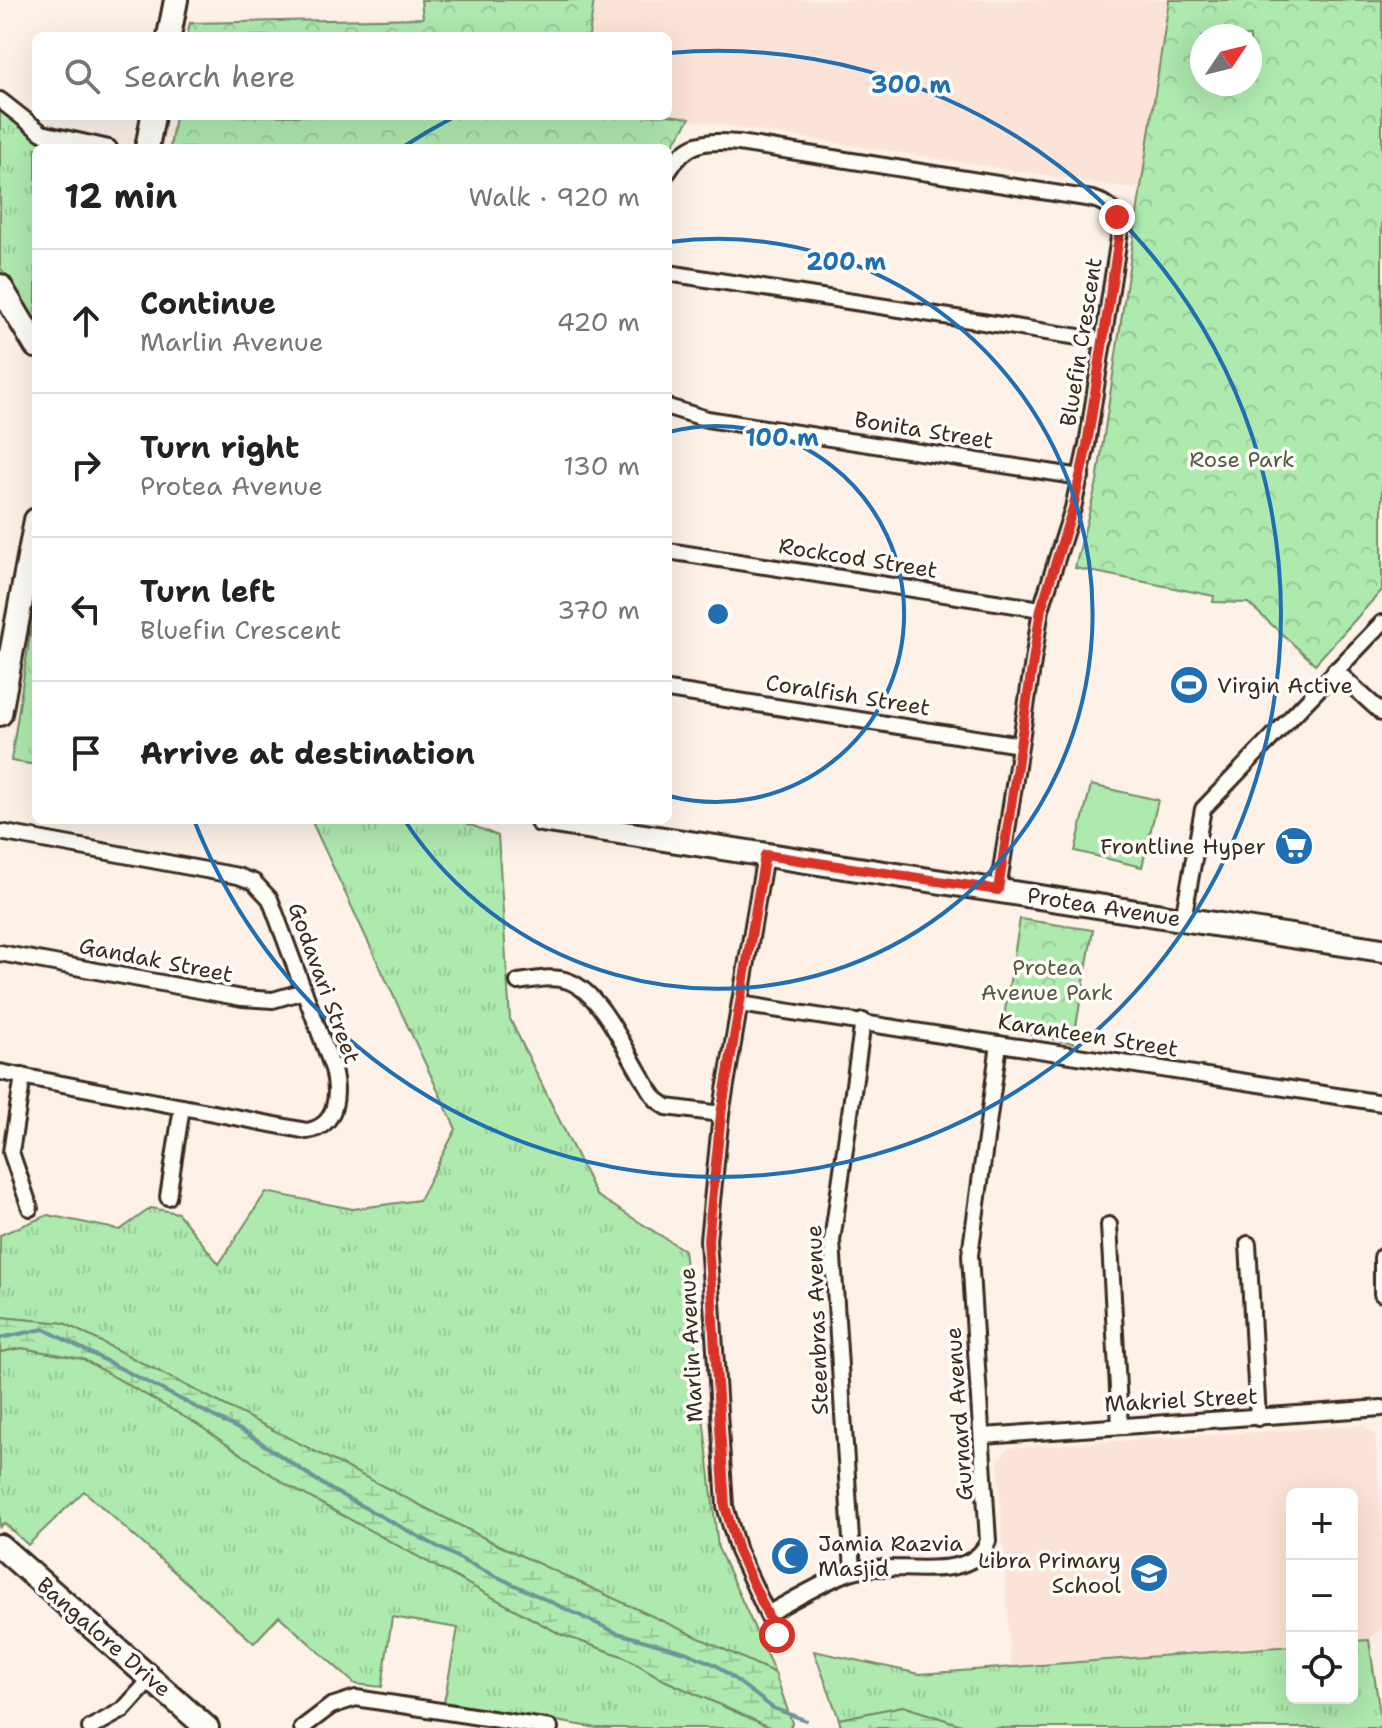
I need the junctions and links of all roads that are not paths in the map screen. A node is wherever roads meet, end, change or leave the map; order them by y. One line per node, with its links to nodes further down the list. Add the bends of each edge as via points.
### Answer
1 (176, 0): 2 (street)
2 (170, 32)
3 (0, 100): 5 (street, via 42,133)
4 (152, 120): 6 (street)
5 (91, 144)
6 (148, 144)
7 (672, 166): 11 (street, Bluefin Crescent, via 683,150 707,140 1099,201 1117,217 1120,231)
8 (672, 274): 11 (street)
9 (3, 296): 10 (street)
10 (32, 340)
11 (1104, 341): 13 (street, Bluefin Crescent)
12 (672, 408): 13 (street, Bonita Street, via 707,419)
13 (1081, 477): 16 (street, Bluefin Crescent)
14 (32, 541): 20 (street)
15 (672, 552): 16 (street, Rockcod Street)
16 (1041, 609): 22 (street, Bluefin Crescent)
17 (1382, 623): 18 (street)
18 (1335, 670): 21 (street); 27 (street, via 1203,809)
19 (672, 691): 22 (street, Coralfish Street)
20 (0, 712)
21 (1382, 713)
22 (1020, 745): 26 (street, Bluefin Crescent)
23 (567, 824): 25 (street, Protea Avenue)
24 (0, 832): 31 (street, Godavari Street, via 254,882 270,899)
25 (765, 855): 26 (street, Protea Avenue); 32 (street, Marlin Avenue)
26 (998, 890): 27 (street, Protea Avenue)
27 (1183, 919): 28 (street, Protea Avenue)
28 (1382, 950)
29 (0, 953): 31 (street, Gandak Street, via 242,998 273,1000)
30 (518, 982): 39 (street, via 555,978 574,984 602,1013 657,1100 667,1107)
31 (304, 991): 38 (street, Godavari Street, via 336,1082 335,1106 326,1125 307,1131)
32 (740, 1004): 33 (street, Karanteen Street); 39 (street, Marlin Avenue)
33 (863, 1021): 34 (street, Karanteen Street); 51 (street, Steenbras Avenue, via 832,1250)
34 (999, 1044): 37 (street, Karanteen Street); 49 (street, Gurnard Avenue, via 970,1247)
35 (0, 1072): 36 (street, Godavari Street)
36 (23, 1076): 38 (street, Godavari Street); 41 (street, via 11,1152)
37 (1382, 1103)
38 (182, 1107): 40 (street)
39 (721, 1114): 52 (street, Marlin Avenue, via 708,1240 721,1475 732,1537)
40 (168, 1197)
41 (30, 1208)
42 (1109, 1225): 48 (street)
43 (1248, 1244): 47 (street)
44 (1382, 1257): 45 (street)
45 (1382, 1294)
46 (1382, 1408): 47 (street, Makriel Street)
47 (1258, 1418): 48 (street, Makriel Street)
48 (1120, 1425): 49 (street, Makriel Street)
49 (983, 1436): 51 (street, Gurnard Avenue, via 988,1541 978,1557 959,1566)
50 (0, 1546): 54 (street, Bangalore Drive)
51 (853, 1571): 52 (street, Gurnard Avenue)
52 (767, 1614): 53 (street, Marlin Avenue)
53 (777, 1635)
54 (152, 1678): 55 (street, via 116,1715); 56 (street, Bangalore Drive)
55 (90, 1728)
56 (207, 1728)
57 (302, 1728): 58 (street, via 331,1706 356,1698)
58 (550, 1728)

